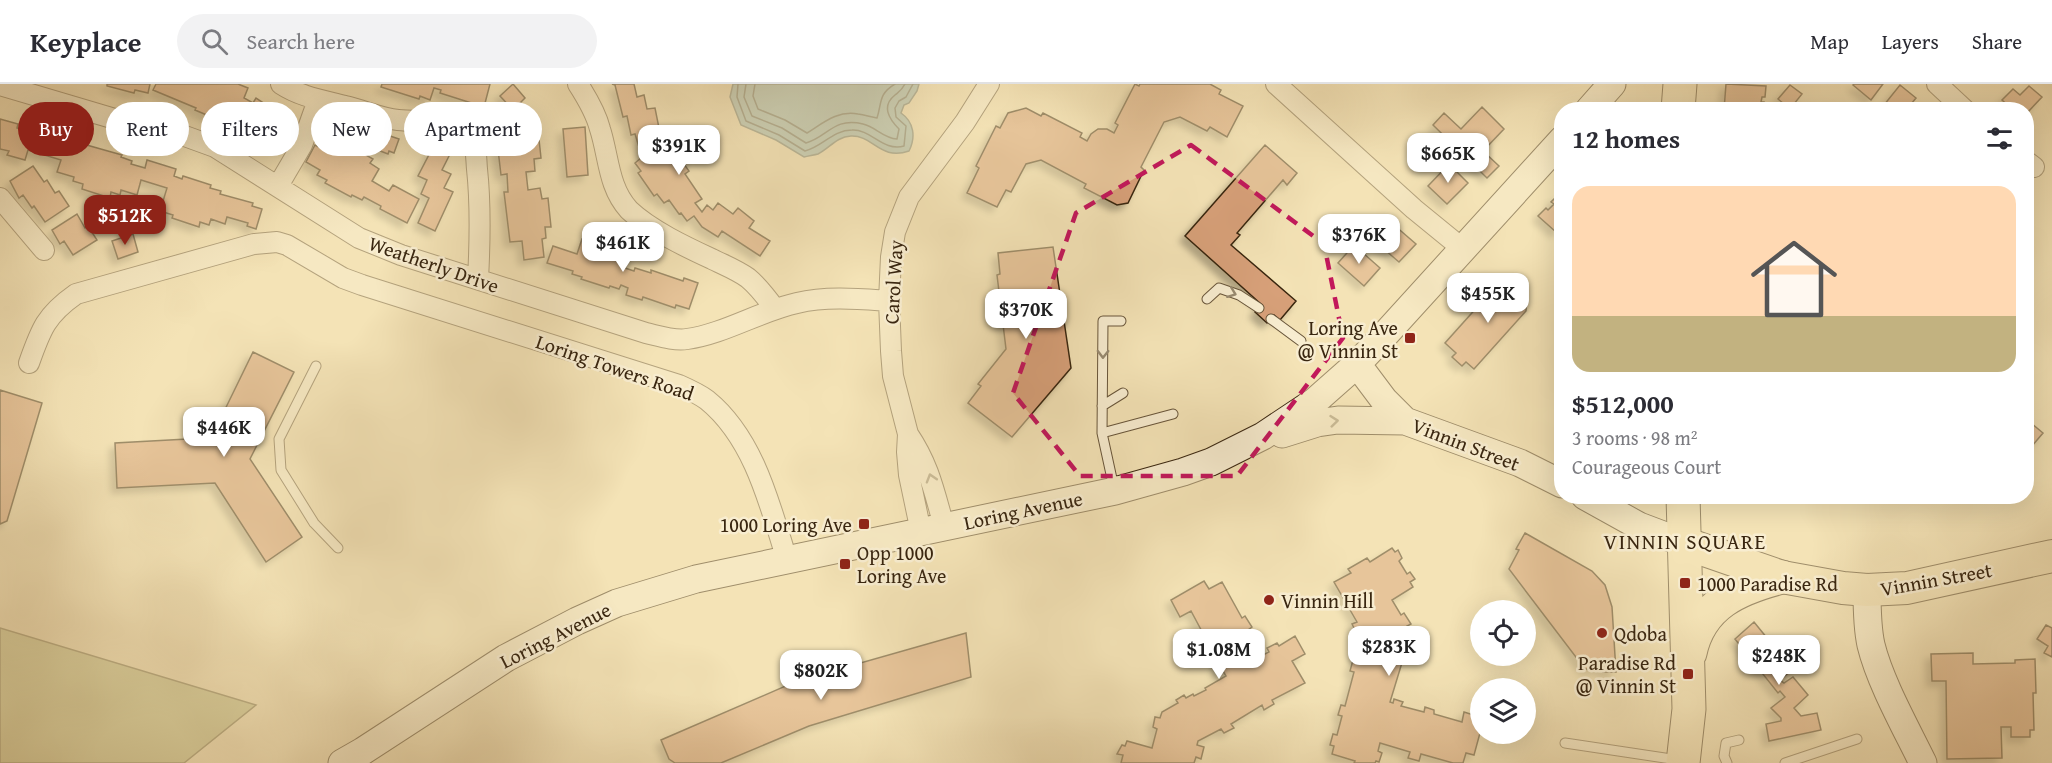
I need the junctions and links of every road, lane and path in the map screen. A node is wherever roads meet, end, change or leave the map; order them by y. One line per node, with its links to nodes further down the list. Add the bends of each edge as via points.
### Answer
1 (281, 84): 9 (street, via 294,93)
2 (578, 84): 22 (street, via 600,128 612,182 630,210 687,248 748,278)
3 (988, 84): 20 (street, Carol Way, via 909,197 895,232)
4 (1276, 84): 16 (street)
5 (1612, 84): 10 (main road)
6 (1680, 84): 11 (highway)
7 (1937, 84): 12 (street)
8 (4, 87): 14 (street, Weatherly Drive, via 198,140)
9 (318, 100): 14 (street, via 302,145); 18 (street, via 396,120 454,125 471,137 481,213)
10 (1596, 102)
11 (1679, 102)
12 (1956, 102)
13 (1554, 149): 16 (main road, Loring Avenue)
14 (278, 186): 18 (street, Weatherly Drive, via 359,238)
15 (0, 198): 17 (street)
16 (1463, 249): 27 (main road, Loring Avenue)
17 (44, 250)
18 (478, 279): 22 (street, Weatherly Drive, via 646,333 678,339 728,327)
19 (1207, 299): 21 (lane, one-way to 21, via 1219,288)
20 (889, 301): 22 (street, Weatherly Drive, via 816,299); 39 (street, Carol Way, one-way to 20, via 909,474 908,434 894,376)
21 (1259, 308)
22 (775, 309)
23 (1271, 319): 25 (lane)
24 (1121, 321): 30 (lane, one-way to 30, via 1103,321)
25 (1301, 341)
26 (29, 363): 43 (street, Loring Towers Road, via 51,316 76,294 276,242 343,278 679,385 706,399 729,423 753,463)
27 (1357, 364): 32 (main road, Vinnin Street); 34 (main road, Loring Avenue, via 1314,402)
28 (316, 366): 41 (lane, via 279,439 281,470 314,523)
29 (1123, 393): 30 (lane)
30 (1102, 406): 33 (lane)
31 (1173, 414): 33 (lane)
32 (1405, 421): 34 (main road, one-way to 32, via 1317,423 1349,419); 35 (main road, Vinnin Street, via 1513,460)
33 (1102, 433): 36 (lane)
34 (1238, 449): 36 (main road, Loring Avenue, via 1183,472)
35 (1554, 480)
36 (1115, 491): 39 (main road, Loring Avenue)
37 (1599, 504): 40 (main road, Vinnin Street, via 1639,526)
38 (1683, 504): 40 (highway)
39 (932, 529): 43 (main road, Loring Avenue)
40 (1684, 543): 44 (main road, Vinnin Street); 46 (highway)
41 (338, 548)
42 (2052, 556): 45 (main road, Vinnin Street, via 1906,588)
43 (787, 560): 50 (main road, Loring Avenue, via 696,579 597,612 506,658)
44 (1782, 577): 45 (main road, Vinnin Street); 46 (highway, via 1739,591 1712,610 1697,630)
45 (1867, 590): 54 (main road, via 1871,643 1877,665)
46 (1688, 666): 51 (highway, via 1689,710)
47 (1857, 739): 53 (lane)
48 (1739, 740): 52 (lane, via 1726,743)
49 (1565, 743): 51 (lane)
50 (352, 757)
51 (1683, 762)
52 (1727, 763)
53 (1785, 763)
54 (1923, 763)

